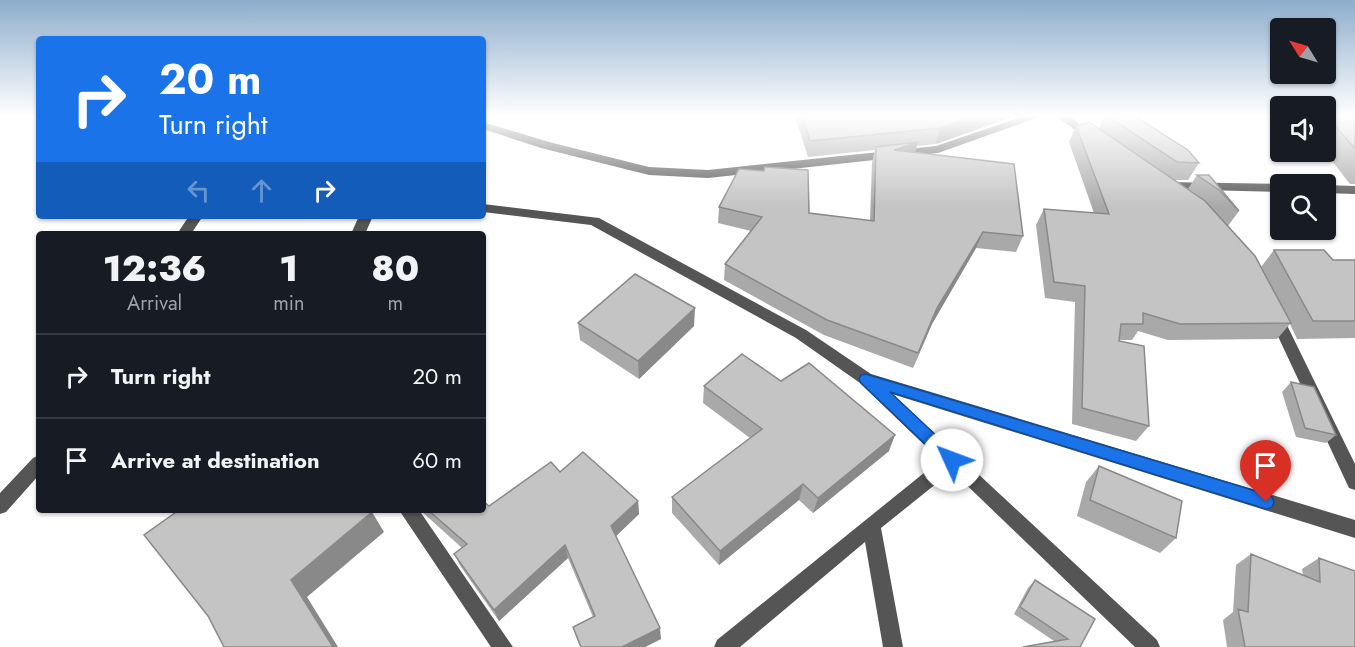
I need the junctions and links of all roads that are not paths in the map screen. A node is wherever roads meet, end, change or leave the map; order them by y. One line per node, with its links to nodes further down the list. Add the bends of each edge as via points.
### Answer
1 (550, 146): 2 (street, via 649,171 708,174)
2 (946, 146)
3 (1104, 146): 4 (street)
4 (1107, 148)
5 (1270, 188): 8 (street, via 1158,183)
6 (1336, 189): 7 (street)
7 (1355, 190)
8 (1182, 199)
9 (486, 208): 11 (street, via 594,221 801,334)
10 (1266, 297): 14 (street)
11 (866, 379): 12 (street); 18 (street)
12 (952, 460): 17 (street); 22 (street)
13 (36, 466): 15 (street)
14 (1355, 482)
15 (0, 506)
16 (410, 513): 19 (street)
17 (870, 525): 20 (street); 21 (street)
18 (1355, 529)
19 (503, 647)
20 (724, 647)
21 (893, 647)
22 (1150, 647)

